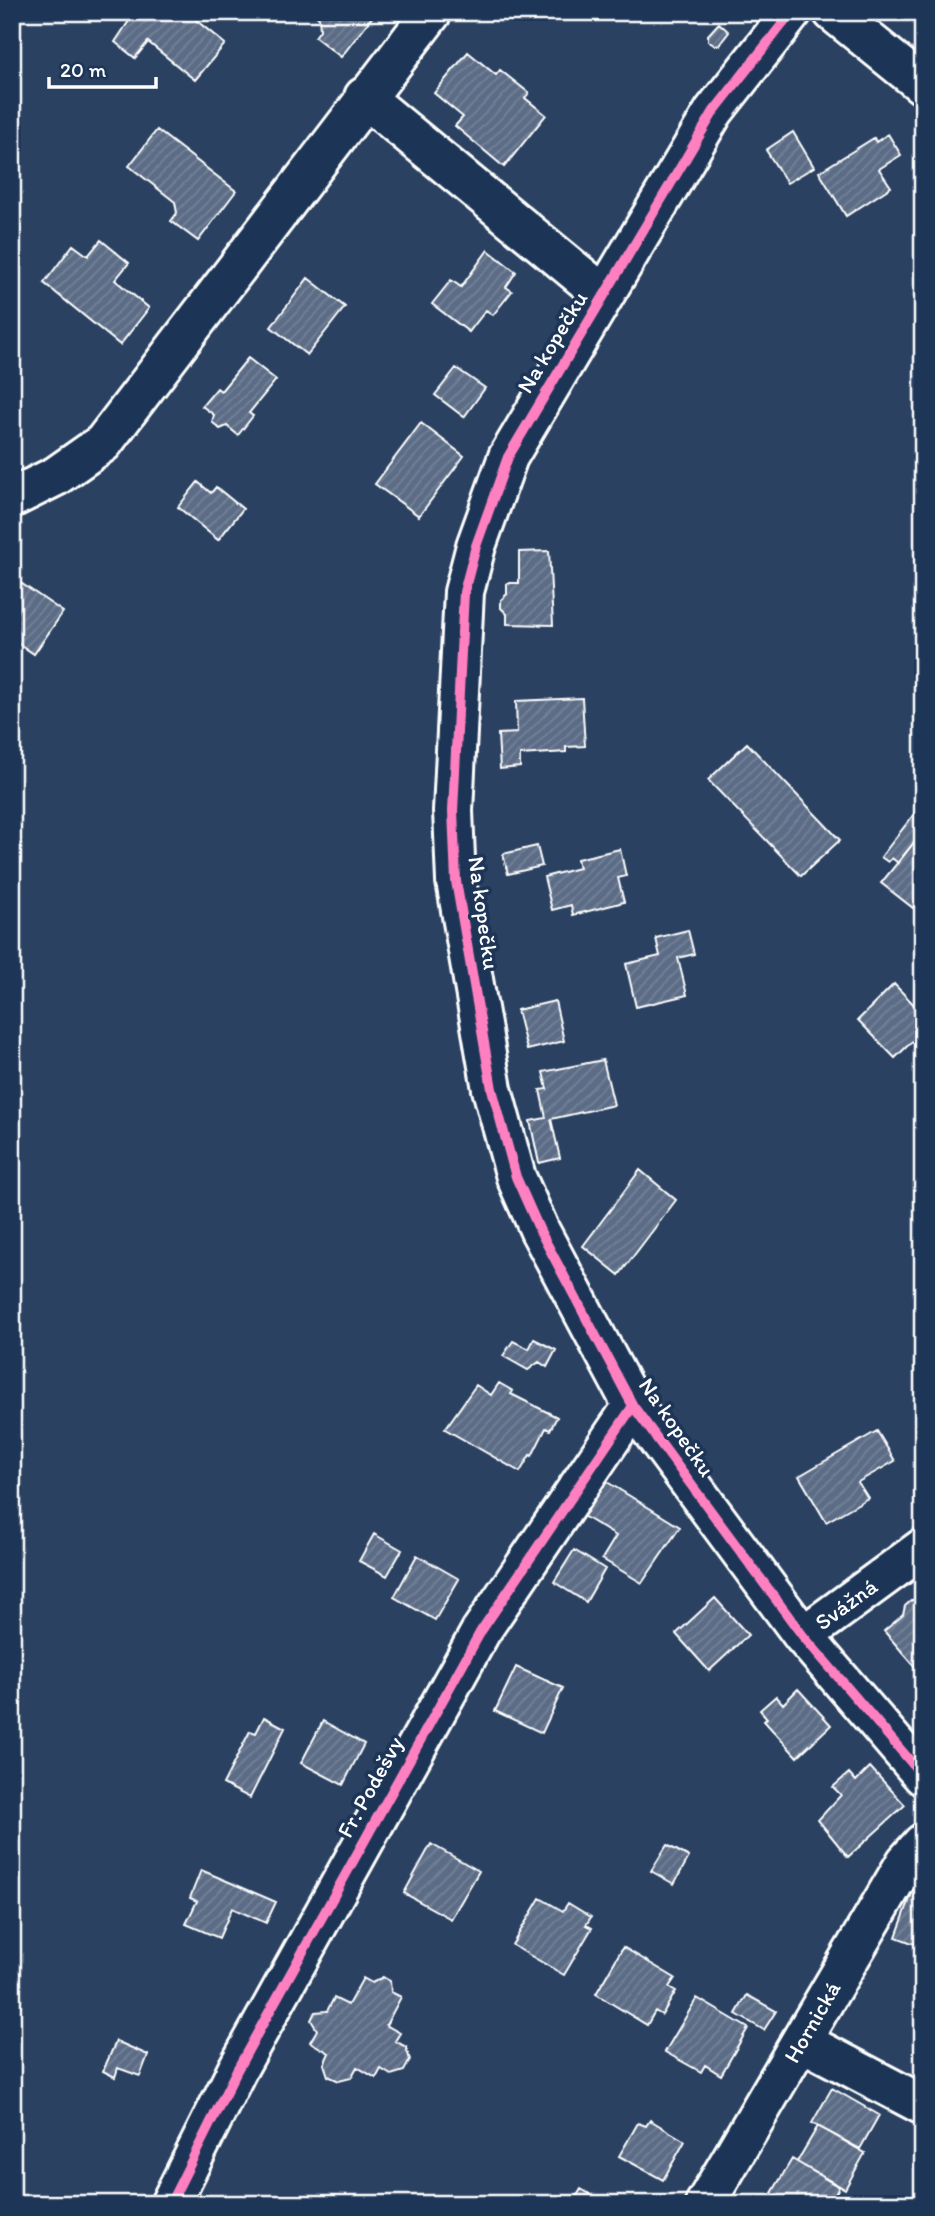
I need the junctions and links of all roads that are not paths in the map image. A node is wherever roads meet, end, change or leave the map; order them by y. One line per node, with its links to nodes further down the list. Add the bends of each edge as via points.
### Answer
1 (432, 12): 5 (street)
2 (792, 12): 6 (street, Na kopečku, via 714,111)
3 (834, 12): 4 (street)
4 (923, 85)
5 (364, 97): 6 (street, Na kopečku); 7 (street, via 103,443 56,476)
6 (604, 295): 8 (street, Na kopečku, via 508,457 476,546 464,592 453,811 456,881 475,996 492,1089 516,1177)
7 (12, 498)
8 (633, 1406): 10 (street, Na kopečku); 15 (street, Fr. Podešvy, via 481,1631 237,2070)
9 (923, 1548): 10 (street, Svážná)
10 (803, 1636): 11 (street, Na kopečku)
11 (923, 1776)
12 (923, 1843): 13 (street, Hornická, via 906,1862)
13 (802, 2041): 14 (street); 16 (street, Hornická)
14 (923, 2105)
15 (170, 2204)
16 (705, 2204)

